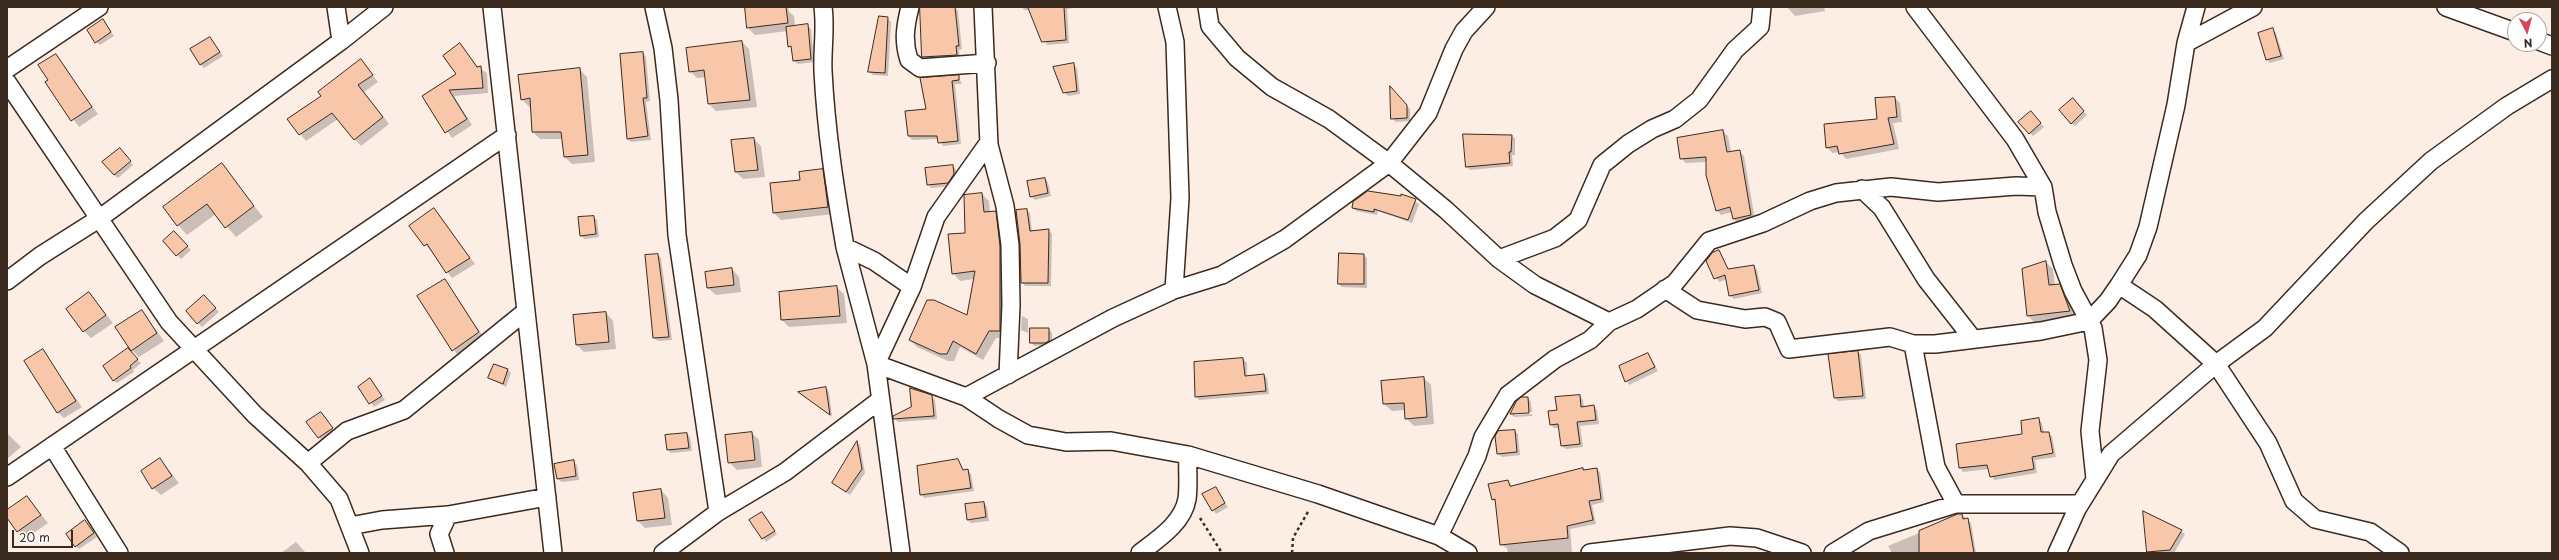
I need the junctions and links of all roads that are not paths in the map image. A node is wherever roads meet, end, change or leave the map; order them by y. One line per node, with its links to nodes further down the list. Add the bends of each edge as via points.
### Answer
1 (99, 7): 21 (street)
2 (336, 7): 18 (street)
3 (384, 7): 18 (street)
4 (492, 7): 24 (street)
5 (654, 7): 56 (street, via 663,48 669,100 677,235)
6 (823, 7): 30 (street, via 823,69 829,151)
7 (910, 7): 20 (street, via 904,38 909,60 920,68)
8 (983, 7): 20 (street)
9 (1168, 7): 36 (street, via 1175,42 1180,198)
10 (1207, 7): 26 (street, via 1210,26 1237,58 1272,87 1329,119)
11 (1486, 7): 26 (street, via 1464,31 1454,49 1428,113)
12 (1762, 7): 31 (street, via 1760,27 1735,50 1699,100 1675,119 1652,129 1602,164 1578,220 1555,238)
13 (1915, 7): 27 (street, via 2015,139)
14 (2196, 7): 19 (street)
15 (2253, 7): 19 (street)
16 (2446, 7): 17 (street)
17 (2507, 29)
18 (342, 41): 29 (street)
19 (2186, 44): 33 (street, via 2176,105 2148,227 2138,255)
20 (987, 63): 25 (street)
21 (7, 69)
22 (2552, 79): 44 (street, via 2507,106 2431,161 2366,221 2265,328)
23 (7, 82): 29 (street)
24 (507, 135): 37 (street); 42 (street)
25 (989, 142): 34 (street, via 936,217); 45 (street, via 1005,206 1010,245)
26 (1389, 163): 31 (street, via 1446,210); 36 (street, via 1285,239 1222,275)
27 (2043, 187): 28 (street, via 2016,186 1938,192 1891,187); 38 (street, via 2047,212 2063,265)
28 (1862, 189): 35 (street, via 1810,201 1763,223 1709,241 1679,278); 40 (street, via 1882,208 1926,279)
29 (100, 218): 32 (street, via 40,256); 42 (street, via 169,322)
30 (845, 247): 34 (street); 43 (street)
31 (1499, 260): 39 (street, via 1535,285)
32 (7, 281)
33 (2119, 285): 38 (street); 44 (street, via 2155,309)
34 (912, 287): 43 (street)
35 (1665, 289): 39 (street, via 1637,309); 41 (street, via 1697,310 1745,319 1764,317 1777,322 1789,348 1890,337)
36 (1174, 290): 45 (street, via 1113,318)
37 (526, 311): 50 (street, via 404,410 347,431); 53 (street)
38 (2089, 321): 40 (street, via 2049,330); 52 (street, via 2093,328 2098,360 2090,431)
39 (1609, 322): 59 (street, via 1590,340 1555,359 1508,395 1483,437 1477,456)
40 (1973, 339): 41 (street)
41 (1913, 344): 54 (street, via 1936,467)
42 (194, 349): 48 (street); 50 (street, via 255,415)
43 (876, 364): 46 (street); 47 (street)
44 (2216, 364): 52 (street, via 2111,454); 72 (street, via 2268,443 2294,501 2315,519 2370,532)
45 (1008, 375): 46 (street)
46 (966, 397): 49 (street, via 1016,429 1047,440 1111,441)
47 (880, 400): 56 (street, via 785,472); 65 (street)
48 (52, 446): 51 (street); 60 (street)
49 (1188, 455): 59 (street, via 1318,494); 66 (street, via 1187,500 1179,518 1164,535)
50 (308, 463): 58 (street, via 339,499)
51 (7, 477)
52 (2095, 479): 55 (street)
53 (547, 497): 57 (street); 63 (street)
54 (1956, 504): 55 (street); 70 (street, via 1870,531)
55 (2080, 504): 71 (street)
56 (718, 512): 64 (street)
57 (448, 516): 58 (street, via 382,520); 62 (street, via 439,534)
58 (350, 526): 61 (street)
59 (1439, 536): 67 (street)
60 (119, 553)
61 (360, 553)
62 (445, 553)
63 (553, 553)
64 (663, 553)
65 (901, 553)
66 (1140, 553)
67 (1468, 553)
68 (1590, 553): 69 (street, via 1730,536 1757,538)
69 (1802, 553)
70 (1833, 553)
71 (2057, 553)
72 (2400, 553)

